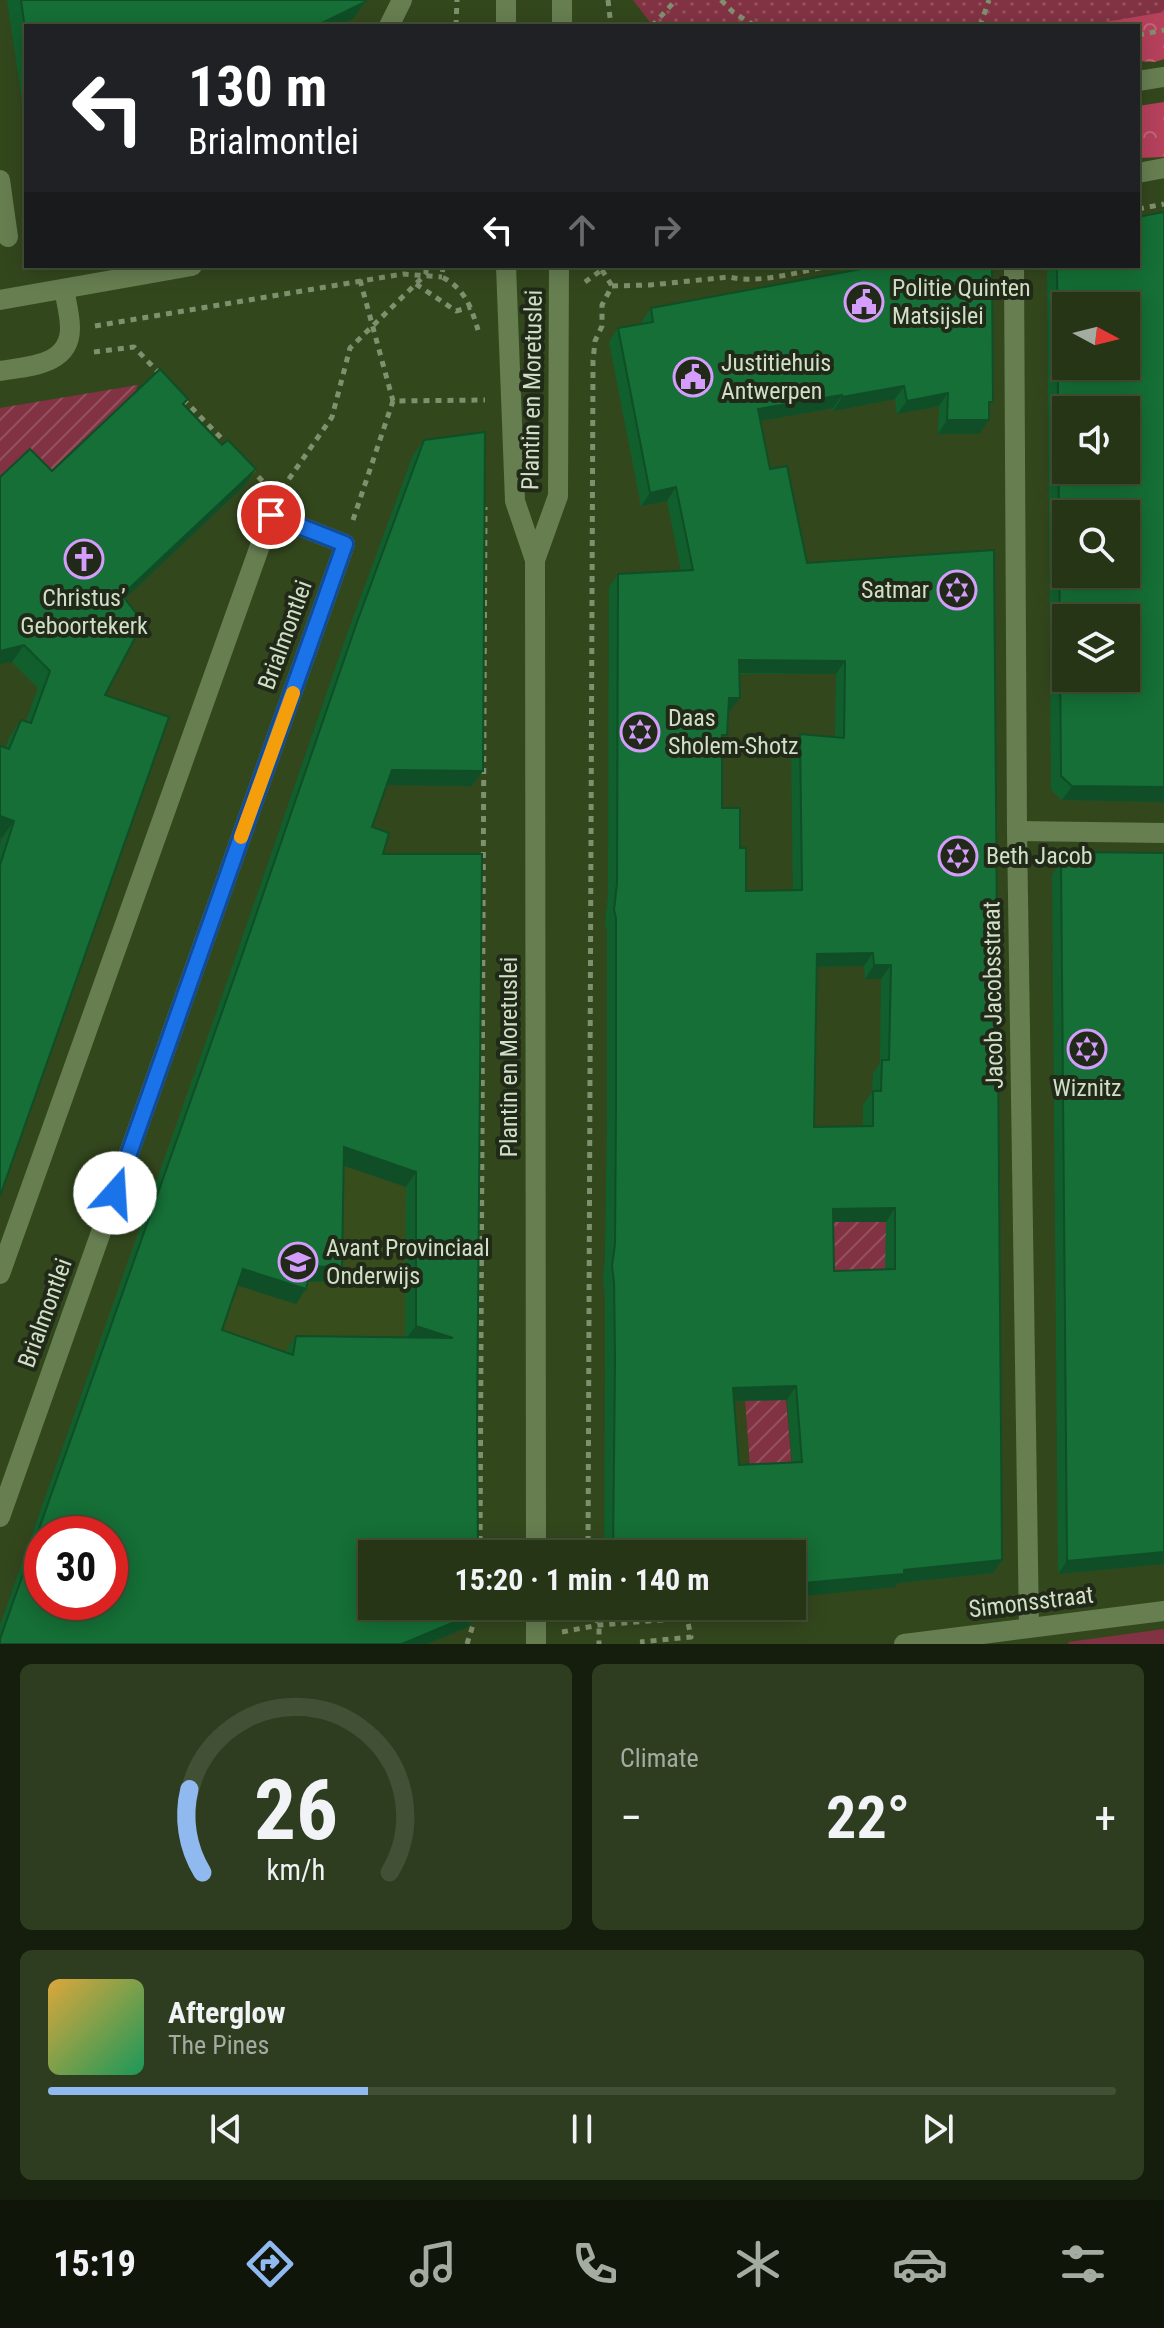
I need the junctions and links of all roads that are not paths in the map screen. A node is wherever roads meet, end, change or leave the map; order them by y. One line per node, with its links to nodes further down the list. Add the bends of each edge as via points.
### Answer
1 (402, 0): 4 (street)
2 (506, 0): 5 (street)
3 (562, 0): 6 (street)
4 (390, 24)
5 (506, 24)
6 (562, 24)
7 (1164, 77): 8 (street)
8 (1140, 81)
9 (1164, 168): 10 (street)
10 (1140, 173)
11 (0, 180): 12 (street)
12 (11, 236)
13 (506, 268): 21 (street, Plantin en Moretuslei, via 515,501)
14 (559, 268): 21 (street, Plantin en Moretuslei, via 558,496)
15 (1014, 268): 22 (street, Jacob Jacobsstraat)
16 (161, 270): 17 (street)
17 (115, 272): 18 (street)
18 (64, 289): 19 (street); 20 (street, via 68,338 57,357)
19 (0, 300)
20 (0, 371)
21 (535, 560): 27 (street, Plantin en Moretuslei)
22 (1017, 831): 23 (street); 30 (street, Jacob Jacobsstraat)
23 (1164, 833)
24 (0, 1274): 25 (street, Brialmontlei, via 271,515 345,544)
25 (5, 1486): 26 (street, Brialmontlei)
26 (0, 1517)
27 (536, 1540)
28 (1164, 1611): 30 (street, Simonsstraat)
29 (536, 1620): 31 (street)
30 (1029, 1628): 32 (street, Simonsstraat)
31 (536, 1644)
32 (904, 1644)

